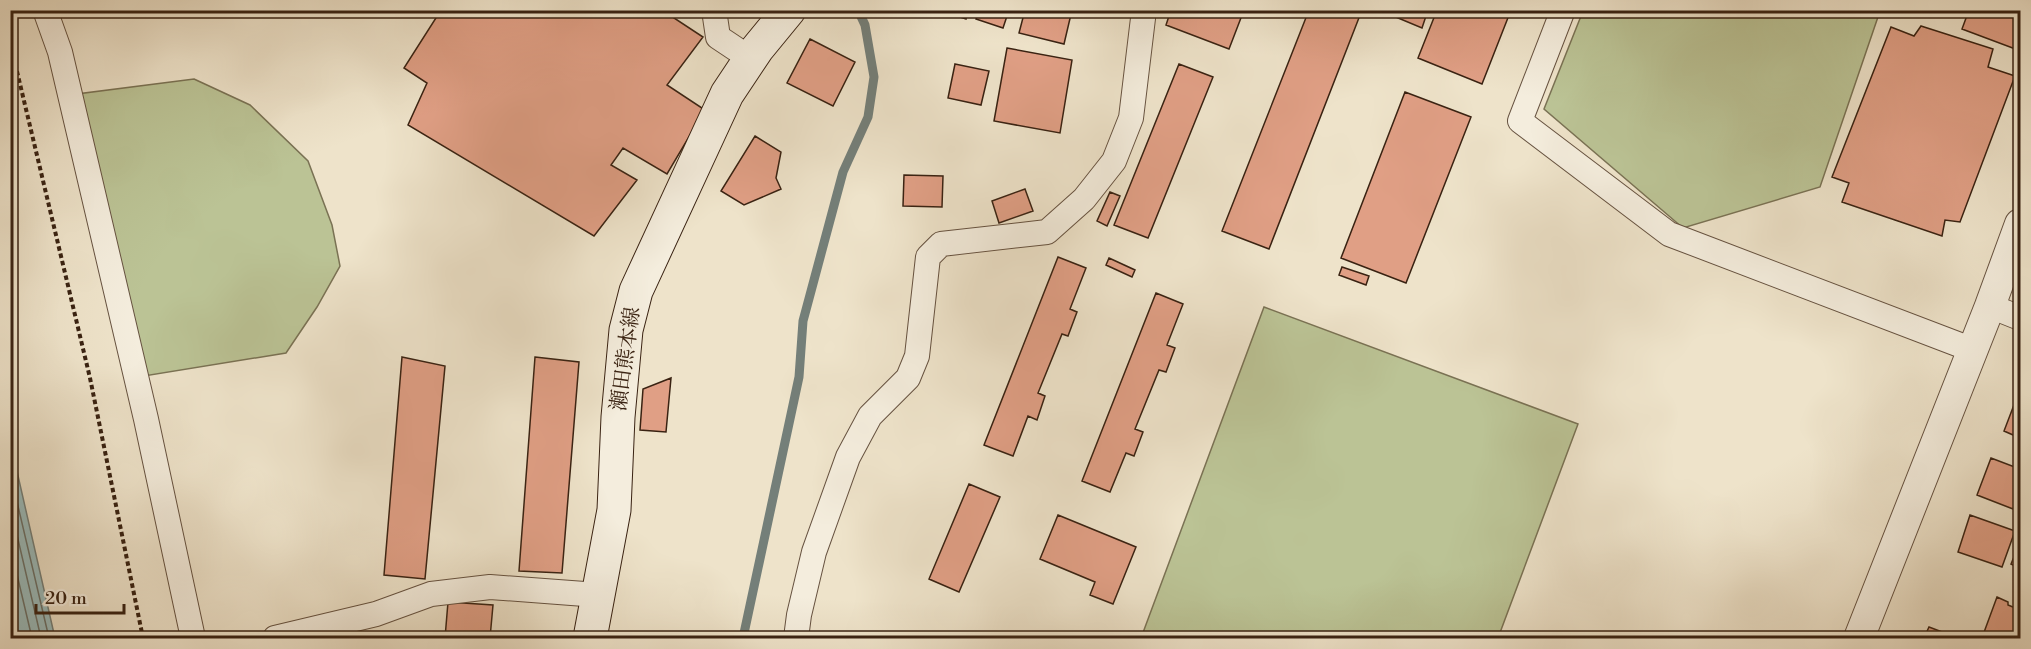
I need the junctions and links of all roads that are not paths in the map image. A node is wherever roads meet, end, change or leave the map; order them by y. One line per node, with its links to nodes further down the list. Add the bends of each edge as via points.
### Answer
1 (45, 10): 12 (street, via 60,52)
2 (714, 10): 6 (street, via 718,37)
3 (789, 10): 6 (main road, 瀬田熊本線)
4 (1144, 10): 15 (street, via 1131,118 1114,161 1084,199 1047,232 941,244 928,257 918,356 908,378 870,416 848,457 814,552)
5 (1563, 10): 10 (street, via 1520,121 1669,234)
6 (750, 59): 11 (main road, 瀬田熊本線, via 727,94 636,291 626,330 614,510)
7 (2020, 224): 8 (street)
8 (1990, 306): 9 (street); 10 (street)
9 (2020, 318)
10 (1973, 350): 16 (street)
11 (598, 595): 13 (street, via 490,587 431,594 376,614); 14 (main road, 瀬田熊本線)
12 (194, 639)
13 (275, 639)
14 (590, 639)
15 (796, 639)
16 (1859, 639)

